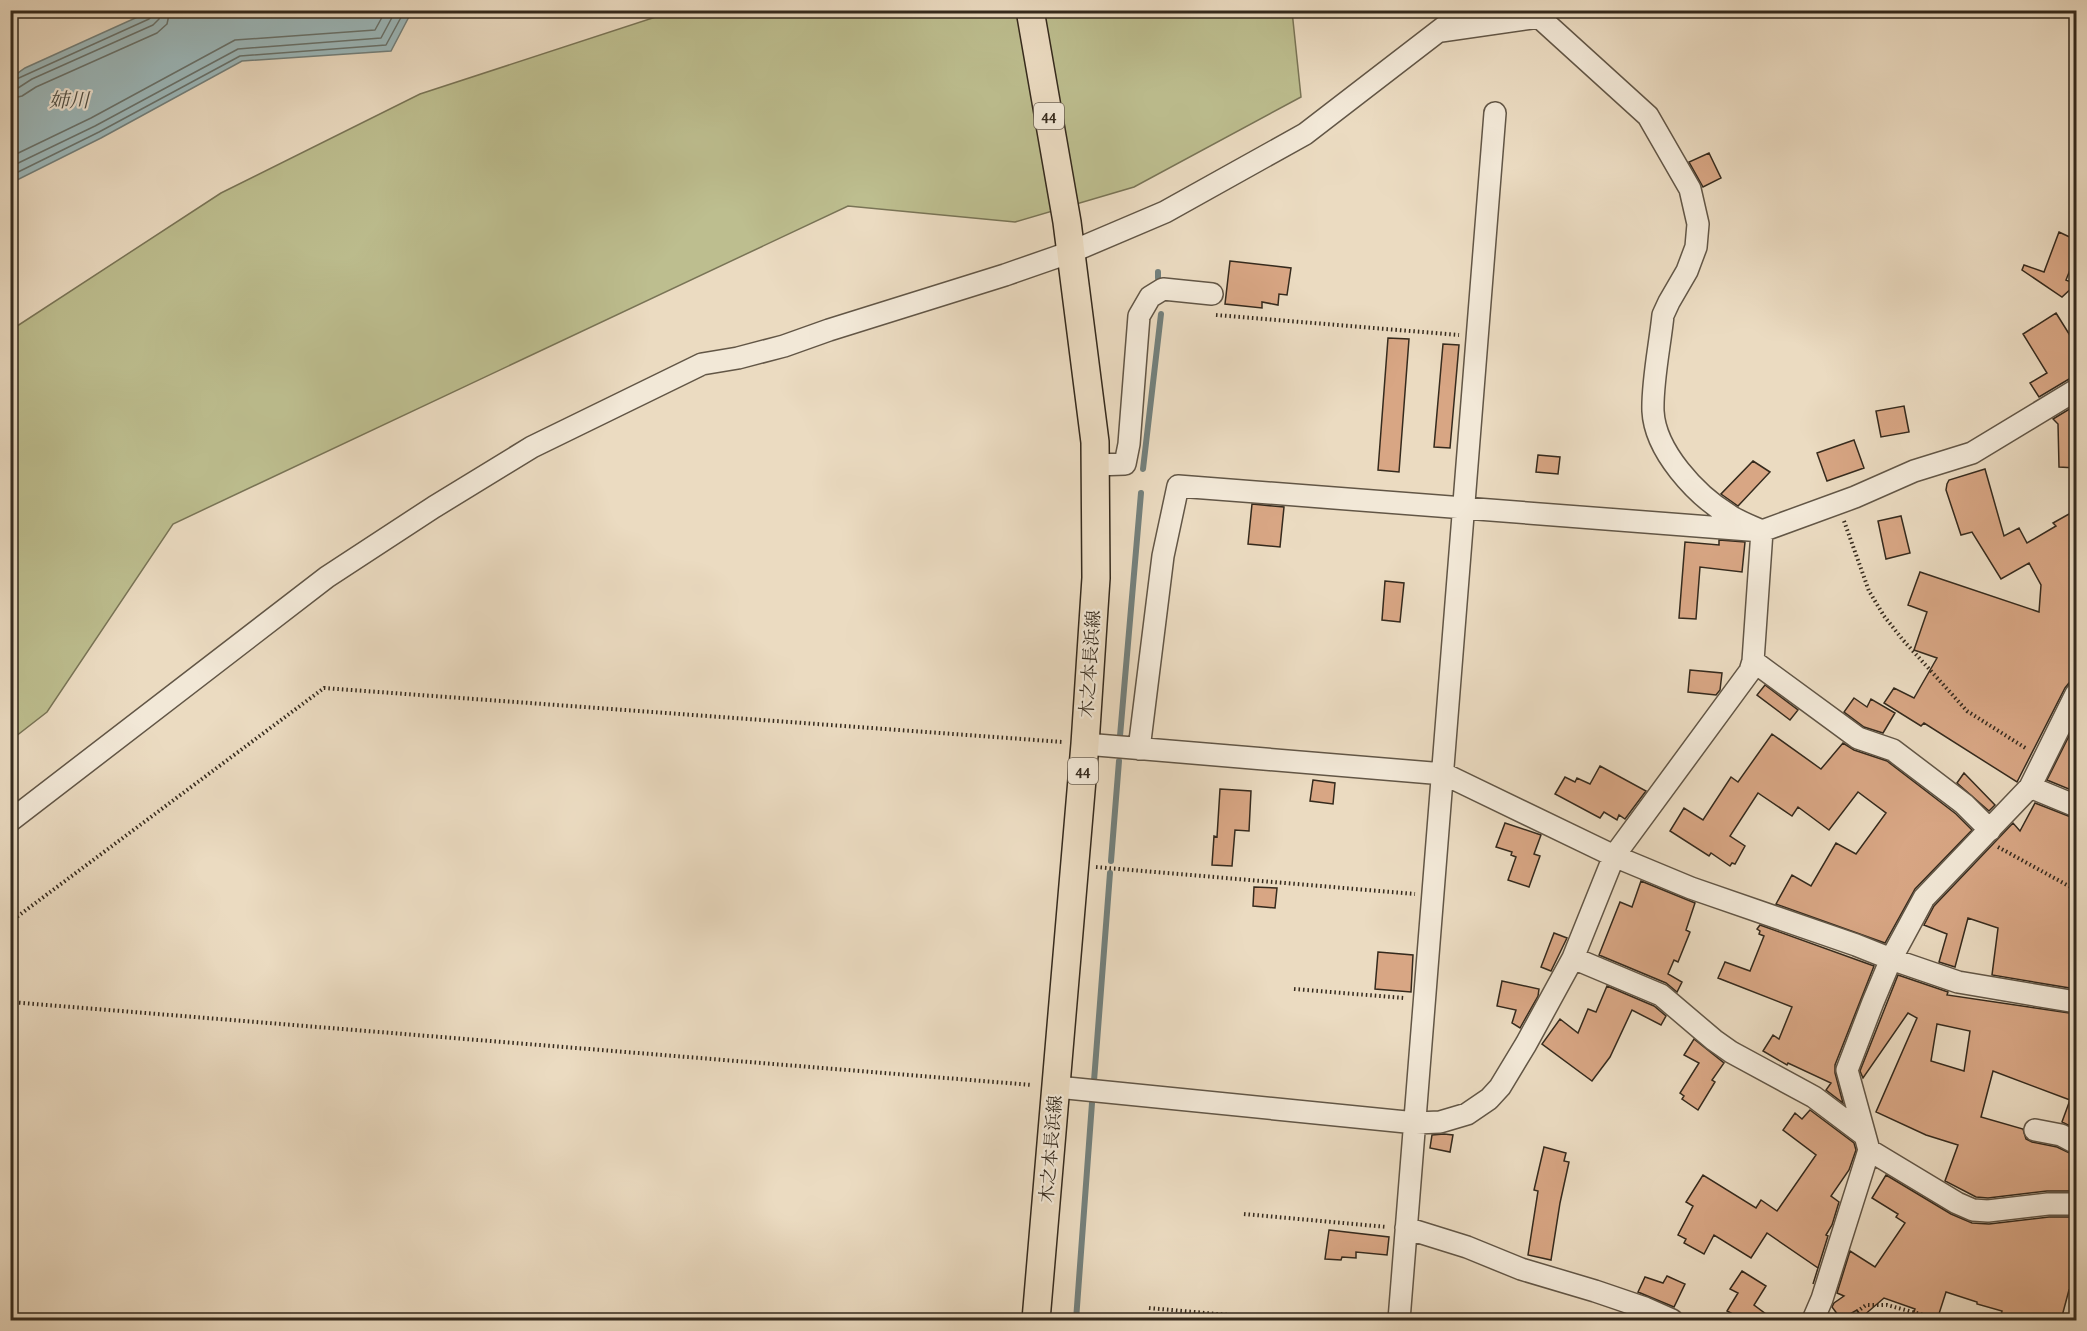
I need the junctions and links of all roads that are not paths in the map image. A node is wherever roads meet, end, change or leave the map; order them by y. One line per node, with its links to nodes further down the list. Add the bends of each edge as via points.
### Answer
1 (1030, 10): 6 (main road, 木之本長浜線 / 44)
2 (1466, 10): 4 (street)
3 (1543, 14): 4 (street); 11 (street, via 1648,116 1690,189 1698,224 1696,247 1688,271 1663,315 1653,410 1655,426 1666,453 1705,497 1729,515)
4 (1437, 32): 6 (street, via 1305,134 1165,212)
5 (1495, 113): 10 (street)
6 (1071, 252): 9 (main road, 木之本長浜線 / 44); 19 (street, via 784,346 702,364 532,447 327,577)
7 (1212, 294): 9 (street, via 1163,289 1150,297 1139,316 1125,464)
8 (2076, 390): 11 (street, via 1972,453 1914,471)
9 (1095, 465): 14 (main road, 木之本長浜線 / 44, via 1096,578)
10 (1465, 508): 11 (street); 15 (street, via 1178,486 1163,556); 16 (street)
11 (1762, 531): 12 (street)
12 (1753, 661): 20 (street, via 1858,738 1893,750 1964,804); 21 (street, via 1750,671)
13 (2076, 694): 17 (street)
14 (1085, 744): 15 (street); 25 (main road, 木之本長浜線 / 44)
15 (1139, 749): 16 (street)
16 (1444, 774): 21 (street); 26 (street)
17 (2030, 787): 18 (street); 20 (street)
18 (2076, 806)
19 (10, 821)
20 (1986, 834): 23 (street, via 1924,898)
21 (1614, 856): 22 (street); 23 (street, via 1691,888)
22 (1573, 958): 26 (street, via 1526,1044 1489,1099 1452,1119); 28 (street, via 1661,996 1722,1046 1814,1097)
23 (1891, 959): 24 (street, via 1958,982); 28 (street, via 1847,1070)
24 (2076, 1002)
25 (1056, 1087): 26 (street); 32 (main road, 木之本長浜線 / 44)
26 (1416, 1123): 31 (street)
27 (2035, 1130): 29 (street, via 2061,1135)
28 (1866, 1142): 30 (street, via 1973,1210); 35 (street)
29 (2076, 1143)
30 (2076, 1204)
31 (1406, 1228): 33 (street); 34 (street)
32 (1036, 1320)
33 (1399, 1320)
34 (1672, 1320)
35 (1813, 1320)

